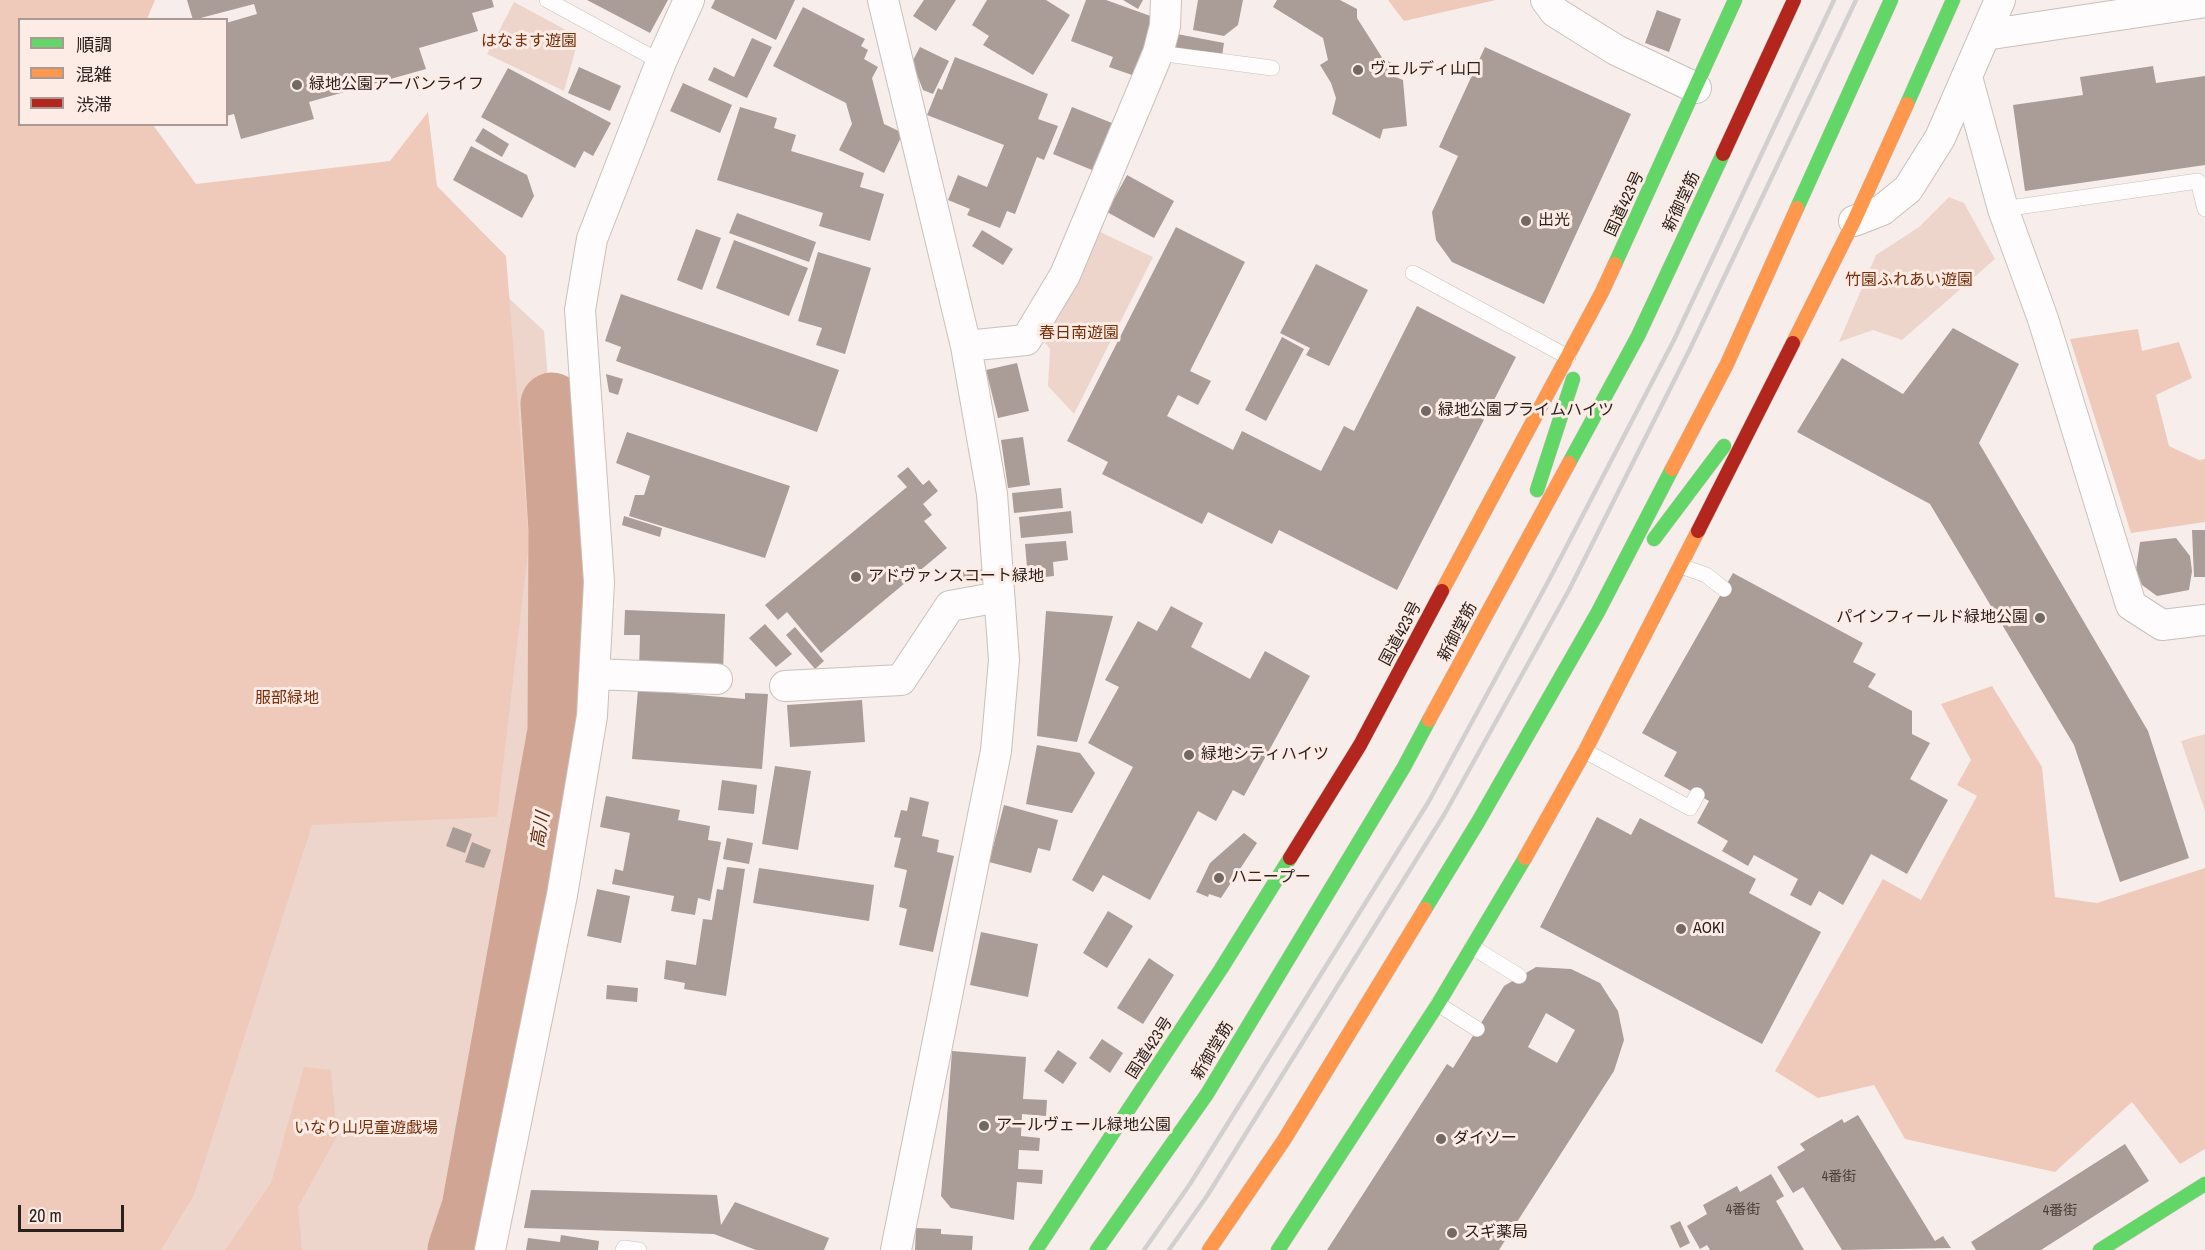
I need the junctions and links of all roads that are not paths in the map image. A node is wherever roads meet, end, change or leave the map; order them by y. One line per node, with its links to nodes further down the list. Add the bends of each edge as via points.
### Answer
1 (547, 0): 14 (lane)
2 (689, 0): 14 (street)
3 (883, 0): 23 (street)
4 (1166, 0): 13 (street)
5 (1546, 0): 17 (street, via 1555,12 1616,50)
6 (1736, 0): 17 (main road, 国道423号)
7 (1794, 0): 27 (main road, 新御堂筋, via 1638,336)
8 (1953, 0): 20 (main road)
9 (2000, 0): 12 (street)
10 (1891, 1): 30 (main road, via 1727,364)
11 (2205, 2): 12 (street)
12 (1985, 35): 16 (street)
13 (1158, 53): 15 (lane); 23 (street, via 1065,275 1026,340)
14 (661, 62): 32 (street, via 592,239 580,310 599,582)
15 (1272, 68)
16 (1967, 77): 18 (street); 20 (street, via 1940,138 1908,189 1882,210)
17 (1696, 88): 22 (main road, 国道423号)
18 (2003, 209): 19 (lane, via 2198,181); 31 (street, via 2043,319 2131,605 2162,625)
19 (2205, 209)
20 (1854, 221): 25 (main road)
21 (1413, 273): 24 (lane)
22 (1602, 292): 24 (main road, 国道423号); 27 (main road)
23 (966, 346): 29 (street, via 992,494)
24 (1568, 357): 46 (main road, 国道423号, via 1360,745 1221,969)
25 (1773, 382): 26 (main road); 30 (main road)
26 (1682, 566): 28 (lane, via 1706,575); 35 (main road)
27 (1510, 571): 47 (main road, 新御堂筋, via 1404,767 1207,1094)
28 (1724, 589)
29 (999, 597): 34 (street, via 950,606 901,680); 45 (street, via 1004,660 996,751)
30 (1598, 612): 48 (main road, via 1478,822 1284,1140)
31 (2205, 620)
32 (594, 674): 33 (street); 42 (street, via 592,716 562,894)
33 (717, 679)
34 (785, 686)
35 (1585, 751): 36 (lane, via 1690,808); 37 (main road)
36 (1697, 795)
37 (1472, 947): 38 (lane); 39 (main road)
38 (1519, 976)
39 (1438, 1004): 40 (lane); 49 (main road)
40 (1477, 1029)
41 (2205, 1184): 50 (main road)
42 (490, 1250)
43 (623, 1250): 44 (lane)
44 (639, 1250)
45 (896, 1250)
46 (1036, 1250)
47 (1097, 1250)
48 (1209, 1250)
49 (1278, 1250)
50 (2100, 1250)

